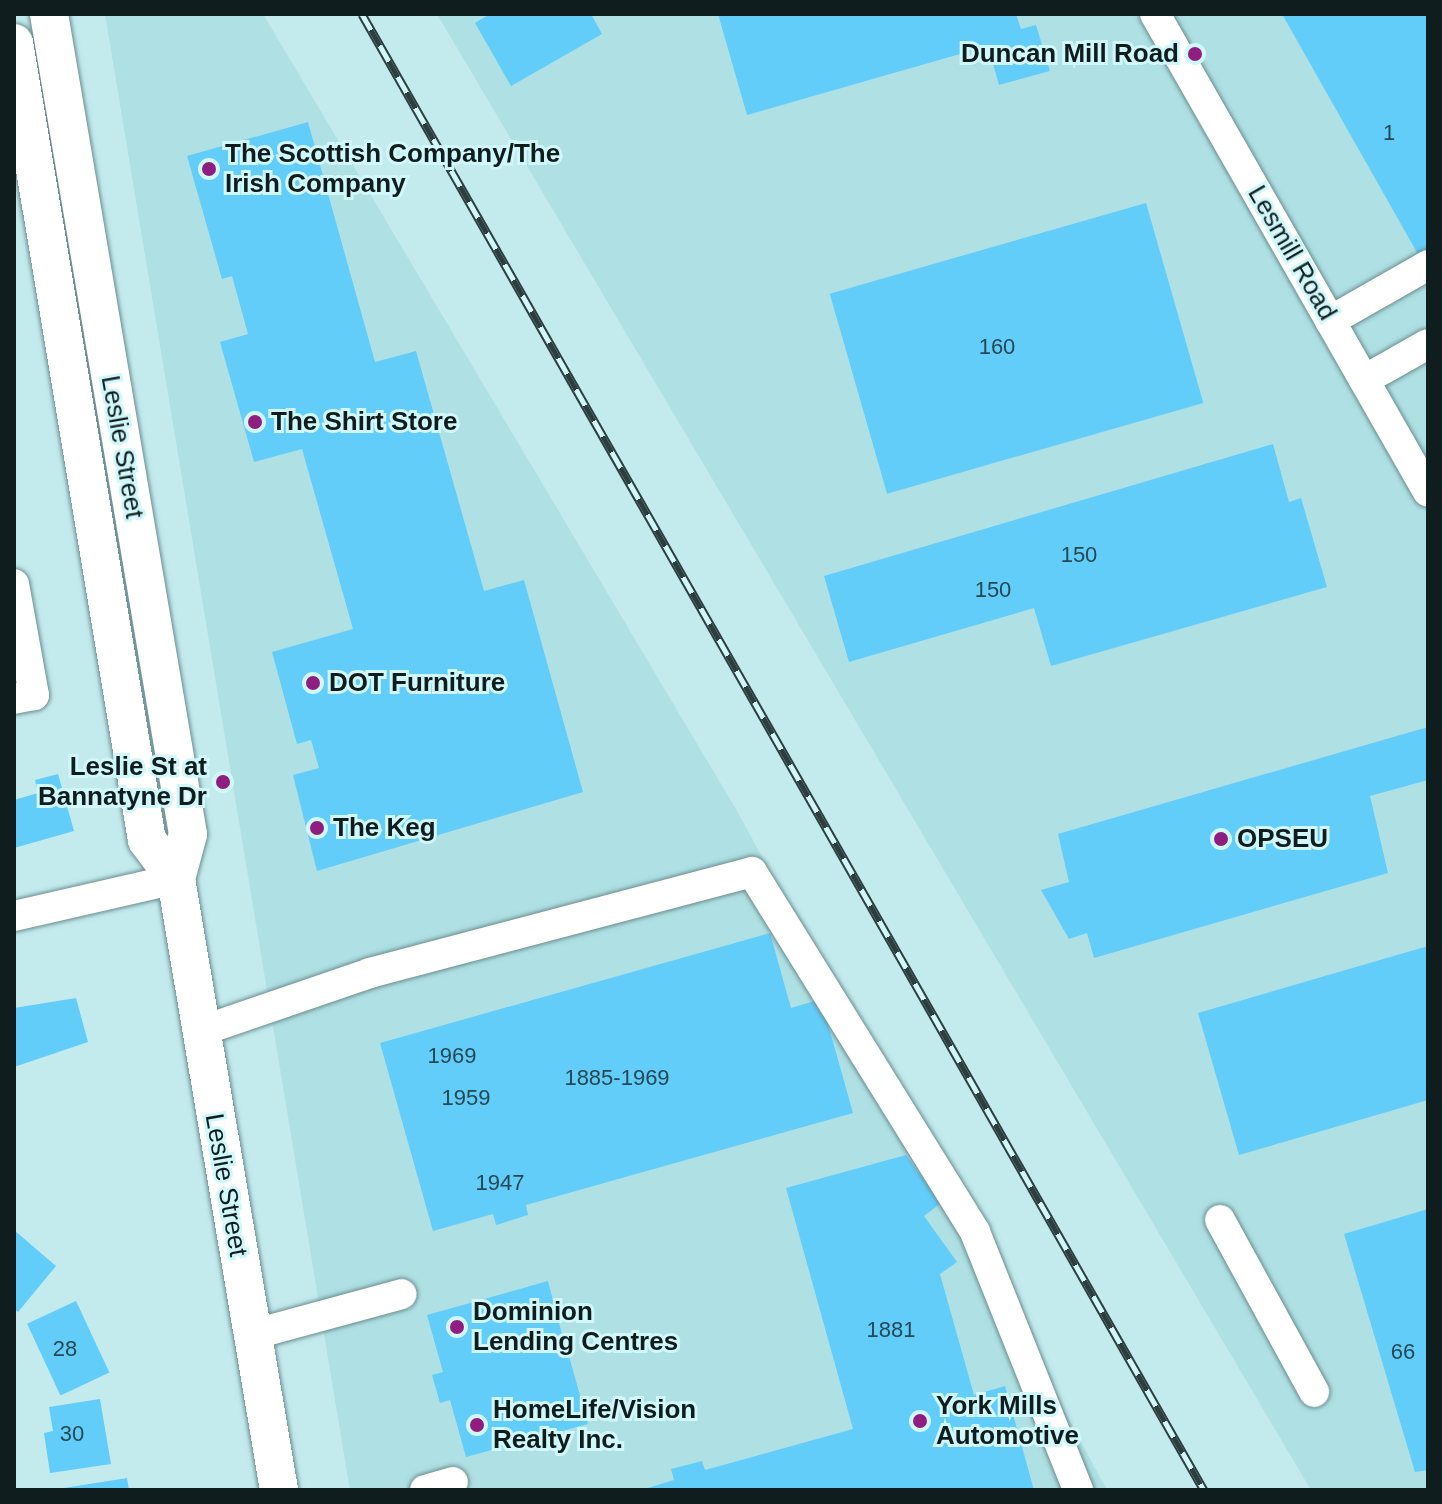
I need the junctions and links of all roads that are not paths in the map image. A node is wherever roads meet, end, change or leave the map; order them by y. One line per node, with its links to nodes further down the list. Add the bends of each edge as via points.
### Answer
1 (49, 14): 10 (main road, Leslie Street)
2 (1155, 14): 5 (street, Lesmill Road)
3 (14, 43): 11 (main road, Leslie Street)
4 (1428, 265): 5 (street)
5 (1330, 321): 7 (street, Lesmill Road)
6 (1428, 344): 7 (street)
7 (1364, 380): 8 (street, Lesmill Road)
8 (1428, 492)
9 (14, 584): 12 (street, via 34,695)
10 (147, 588): 11 (main road); 13 (main road, Leslie Street, via 188,834)
11 (108, 599): 13 (main road, Leslie Street, via 147,840)
12 (14, 699)
13 (176, 879): 14 (street); 15 (main road, Leslie Street)
14 (14, 916)
15 (201, 1031): 18 (main road, Leslie Street); 21 (street, via 370,973 752,872 975,1232)
16 (1220, 1220): 19 (street)
17 (402, 1294): 18 (street)
18 (251, 1335): 20 (main road, Leslie Street)
19 (1314, 1392)
20 (279, 1490)
21 (1078, 1490)

